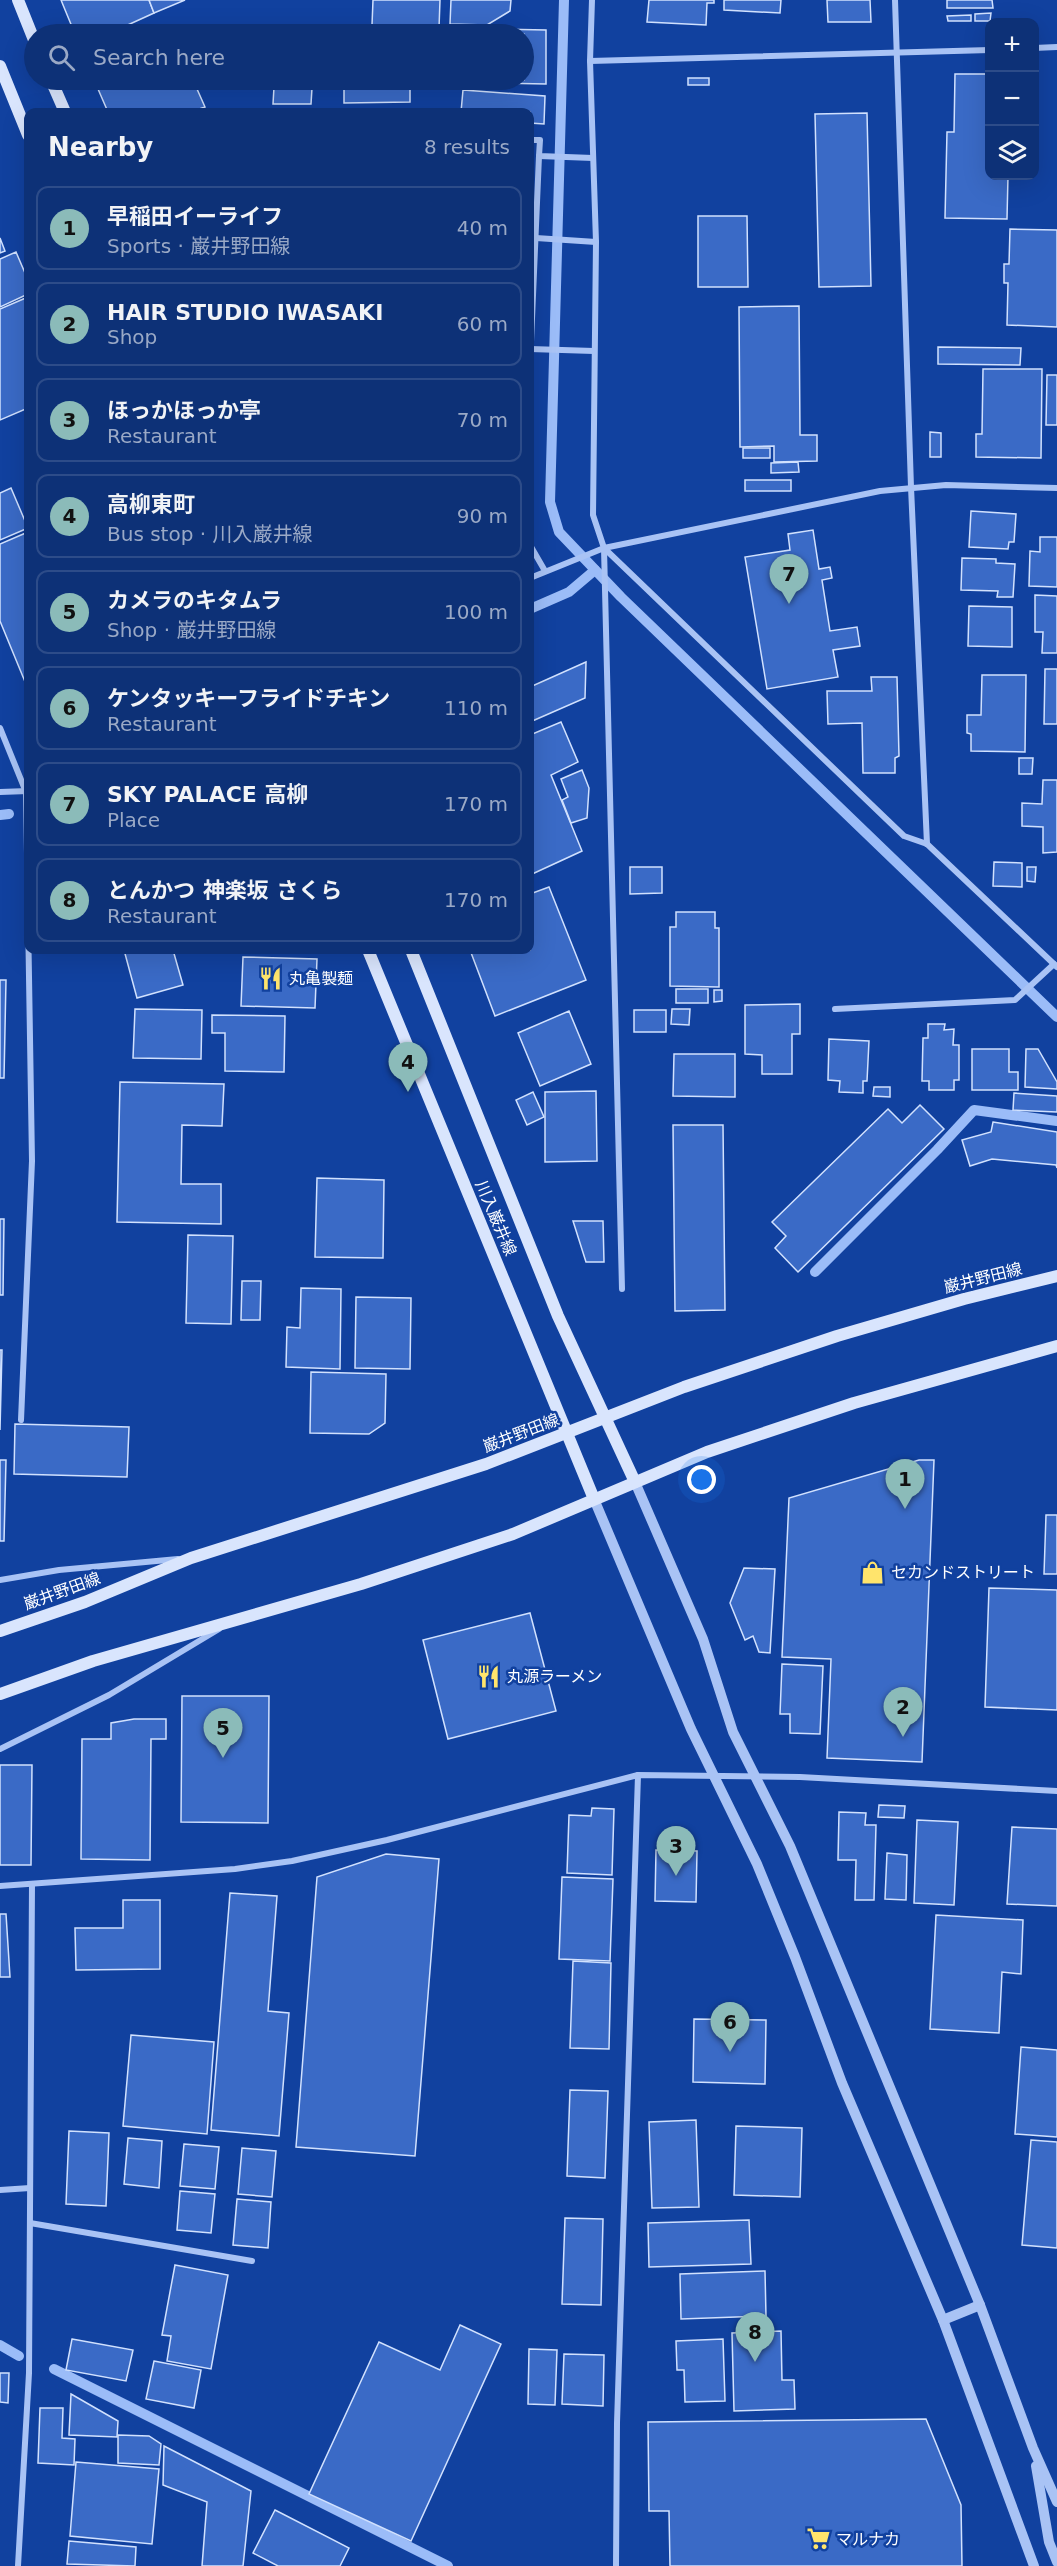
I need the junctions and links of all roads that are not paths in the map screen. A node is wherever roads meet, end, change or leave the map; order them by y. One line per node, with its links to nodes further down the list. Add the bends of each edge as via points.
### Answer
1 (18, 0): 4 (main road)
2 (592, 0): 9 (street)
3 (894, 0): 8 (street)
4 (28, 24)
5 (1057, 47): 6 (street)
6 (1039, 48)
7 (985, 50): 8 (street)
8 (897, 54): 9 (street); 22 (street)
9 (590, 61): 16 (street)
10 (1, 73): 13 (main road)
11 (55, 90): 12 (main road)
12 (63, 108)
13 (24, 126)
14 (534, 140): 15 (street, via 540,140)
15 (539, 156): 16 (street); 17 (street)
16 (593, 158): 18 (street)
17 (536, 238): 18 (street); 19 (street)
18 (596, 242): 21 (street)
19 (534, 275)
20 (534, 349): 21 (street)
21 (594, 351): 24 (street, via 593,515)
22 (911, 487): 23 (street); 24 (street); 32 (street)
23 (1057, 488)
24 (604, 548): 26 (street); 32 (street, via 904,836); 39 (street)
25 (534, 552): 26 (street)
26 (545, 571): 27 (street)
27 (534, 576)
28 (0, 728): 29 (street)
29 (24, 785)
30 (0, 792): 31 (street)
31 (24, 792)
32 (927, 844): 36 (street)
33 (29, 954): 42 (street, via 32,1161)
34 (370, 954): 43 (main road, 川入巌井線)
35 (413, 954): 41 (main road, 川入巌井線, via 558,1316)
36 (1055, 966): 37 (street, via 1015,1000)
37 (835, 1009)
38 (1057, 1276): 41 (main road, 巌井野田線, via 837,1336 684,1386)
39 (621, 1289)
40 (1057, 1346): 44 (main road, via 854,1403 707,1452)
41 (605, 1418): 43 (main road, 巌井野田線); 44 (main road, 川入巌井線)
42 (21, 1420)
43 (566, 1433): 45 (main road, 川入巌井線); 46 (main road, 巌井野田線, via 486,1464)
44 (635, 1482): 45 (main road); 54 (street, via 703,1639 733,1732)
45 (594, 1499): 48 (main road, via 503,1537); 53 (street)
46 (190, 1558): 47 (street, via 59,1570); 49 (main road, 巌井野田線, via 85,1602)
47 (0, 1580)
48 (230, 1623): 50 (main road, via 93,1661); 51 (street, via 109,1695)
49 (0, 1631)
50 (0, 1694)
51 (0, 1749)
52 (638, 1775): 53 (street); 56 (street, via 292,1861); 68 (street, via 617,2412)
53 (714, 1776): 54 (street); 63 (street, via 761,1874 842,2083)
54 (756, 1776): 55 (street); 62 (street, via 790,1846)
55 (1057, 1791)
56 (32, 1884): 57 (street); 58 (street)
57 (0, 1886)
58 (30, 2188): 59 (street); 60 (street)
59 (0, 2190)
60 (30, 2223): 61 (street); 67 (street, via 29,2373)
61 (252, 2261)
62 (980, 2305): 63 (street); 64 (street)
63 (943, 2320): 69 (street)
64 (1033, 2448): 65 (street); 66 (street, via 1049,2542)
65 (1057, 2502)
66 (1057, 2562)
67 (18, 2566)
68 (616, 2566)
69 (1034, 2566)

